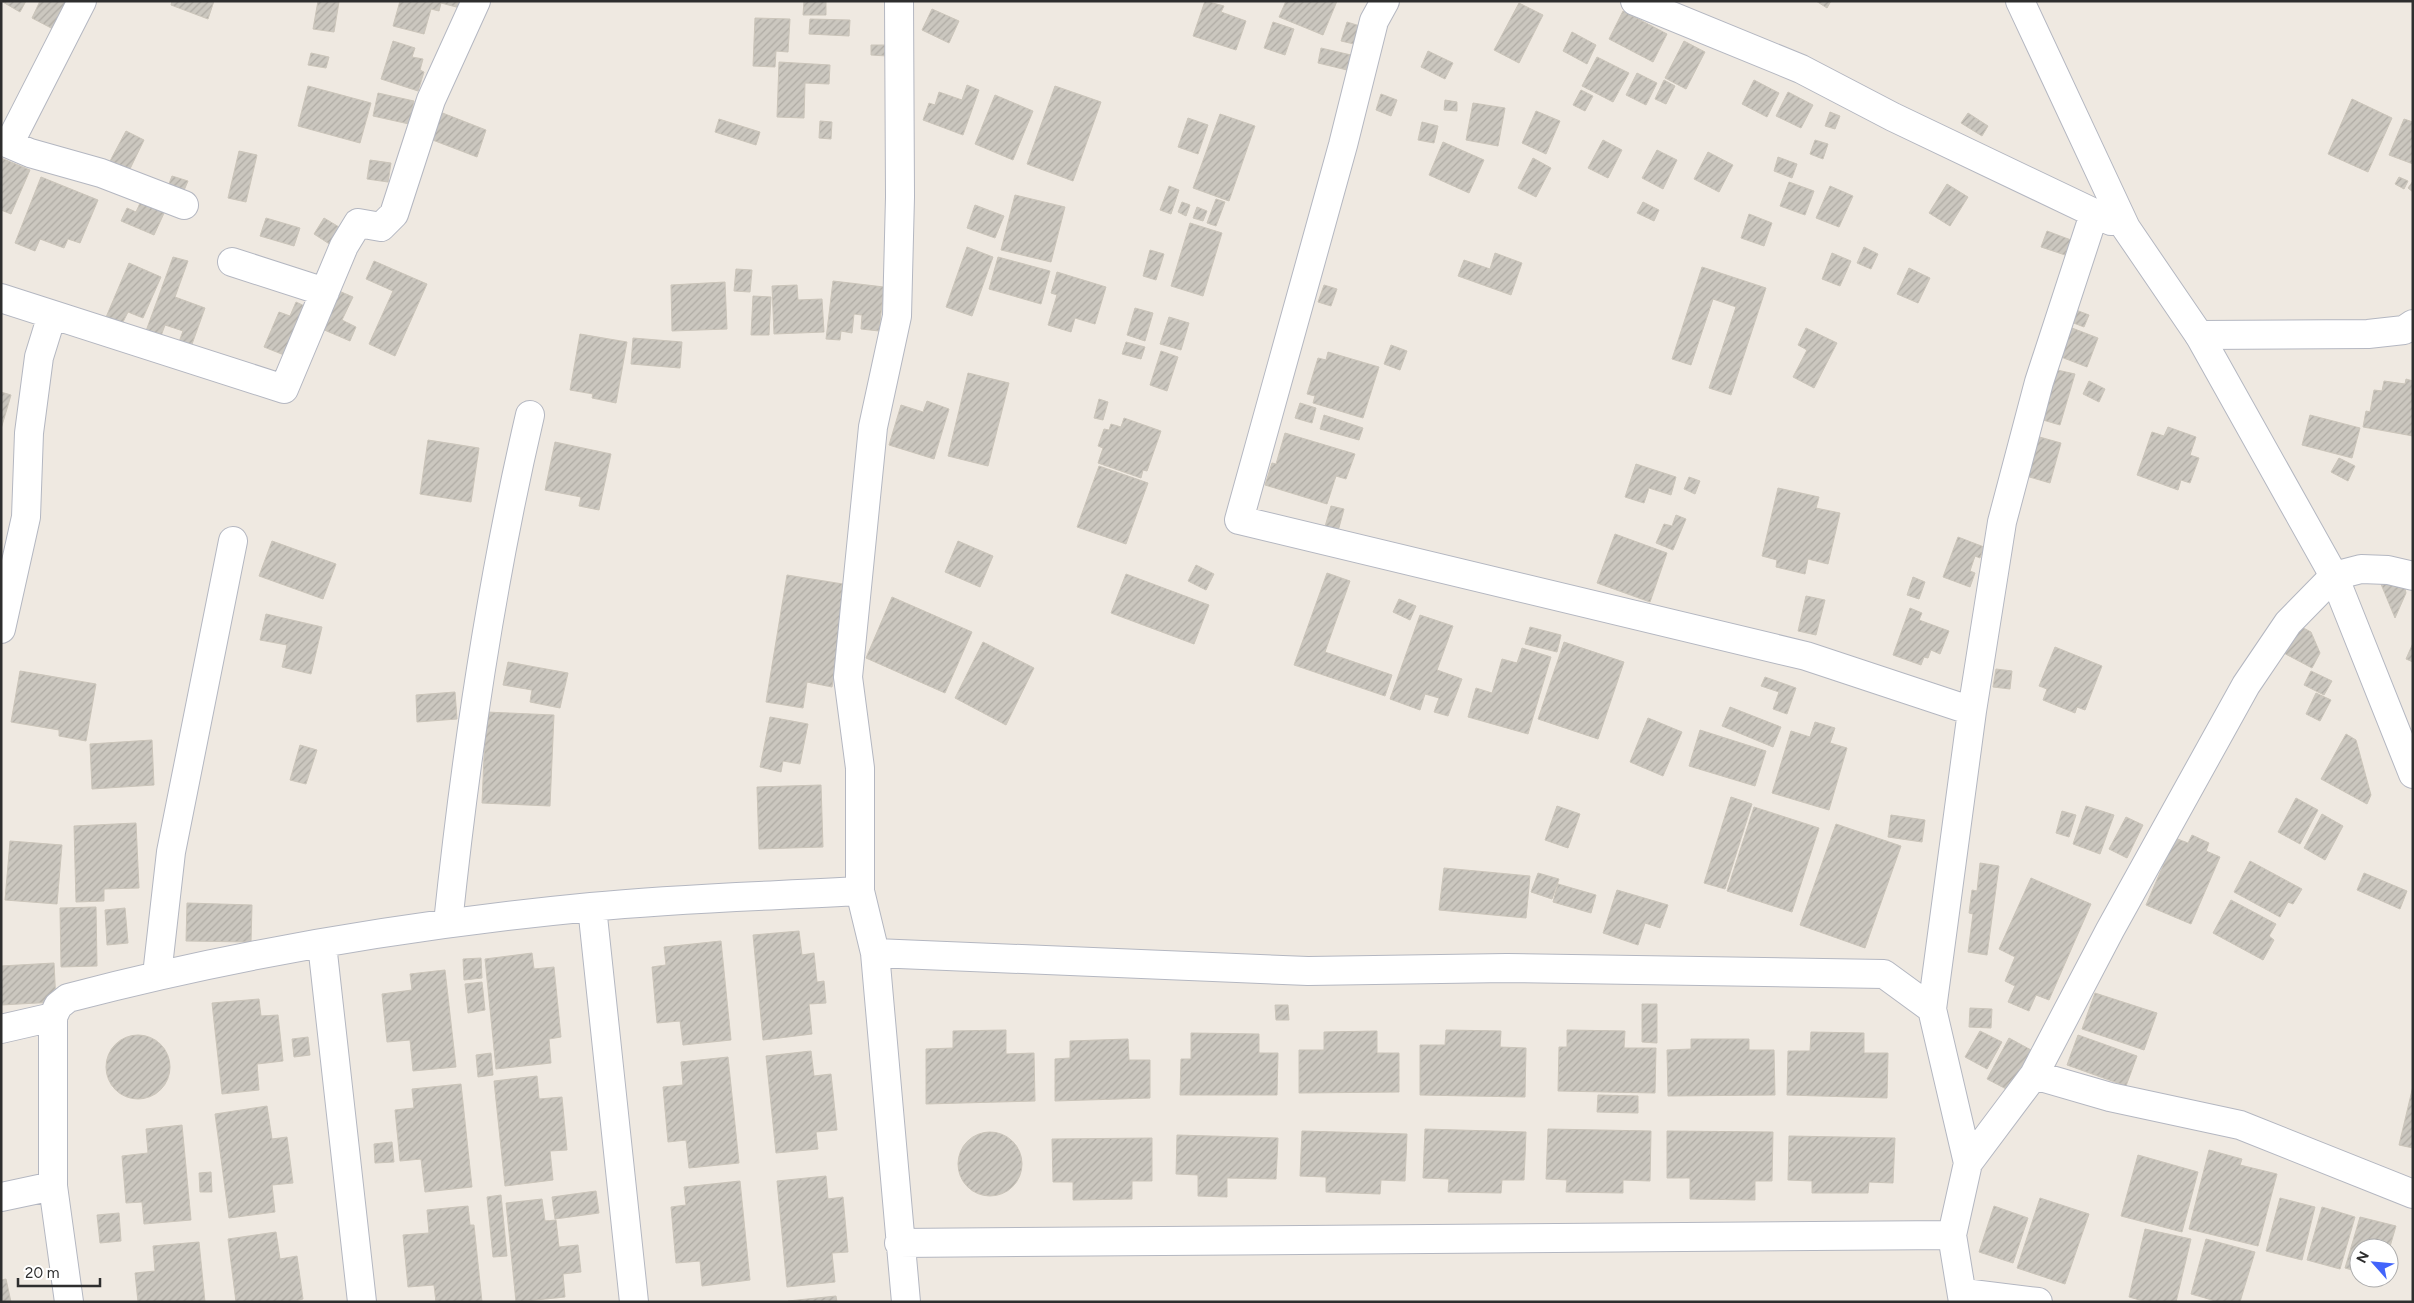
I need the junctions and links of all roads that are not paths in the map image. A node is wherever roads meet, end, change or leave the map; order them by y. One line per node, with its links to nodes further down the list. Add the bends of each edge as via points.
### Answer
1 (82, 1): 8 (street, via 9,144 101,173)
2 (476, 1): 12 (street, via 431,100 394,214 381,227 358,223)
3 (915, 1): 7 (street)
4 (1385, 1): 22 (street, via 1374,21 1344,145 1240,520 1806,656)
5 (1634, 1): 9 (street, via 1801,69)
6 (2020, 1): 10 (street)
7 (899, 14): 24 (street, via 897,316 873,427 848,677 860,768)
8 (184, 205)
9 (2094, 214): 10 (street); 22 (street, via 2039,382 2002,522)
10 (2126, 228): 16 (street)
11 (232, 262): 12 (street)
12 (324, 292): 14 (street, via 284,389)
13 (1, 298): 14 (street)
14 (52, 315): 21 (street, via 39,357 31,414 26,517)
15 (2410, 329): 16 (street, via 2368,334)
16 (2199, 335): 19 (street)
17 (530, 414): 26 (street, via 509,505 483,653 462,788)
18 (233, 541): 29 (street, via 171,852)
19 (2334, 576): 20 (street, via 2361,569 2388,570); 23 (street); 33 (street, via 2288,622 2246,685)
20 (2413, 576)
21 (1, 629)
22 (1972, 711): 30 (street)
23 (2413, 774)
24 (860, 891): 25 (street); 28 (street)
25 (592, 907): 26 (street); 43 (street)
26 (448, 923): 27 (street)
27 (322, 944): 29 (street); 42 (street)
28 (875, 954): 30 (street, via 1308,971 1507,968 1884,974); 39 (street)
29 (157, 975): 31 (street, via 68,998 58,1006)
30 (1932, 1009): 34 (street)
31 (53, 1016): 32 (street); 35 (street)
32 (1, 1029)
33 (2034, 1075): 34 (street); 36 (street, via 2110,1097 2240,1125)
34 (1968, 1163): 38 (street)
35 (54, 1186): 37 (street); 41 (street)
36 (2413, 1194)
37 (1, 1197)
38 (1952, 1235): 39 (street); 40 (street)
39 (899, 1243): 44 (street)
40 (1964, 1297): 45 (street)
41 (69, 1302)
42 (362, 1302)
43 (634, 1302)
44 (906, 1302)
45 (2038, 1302)

